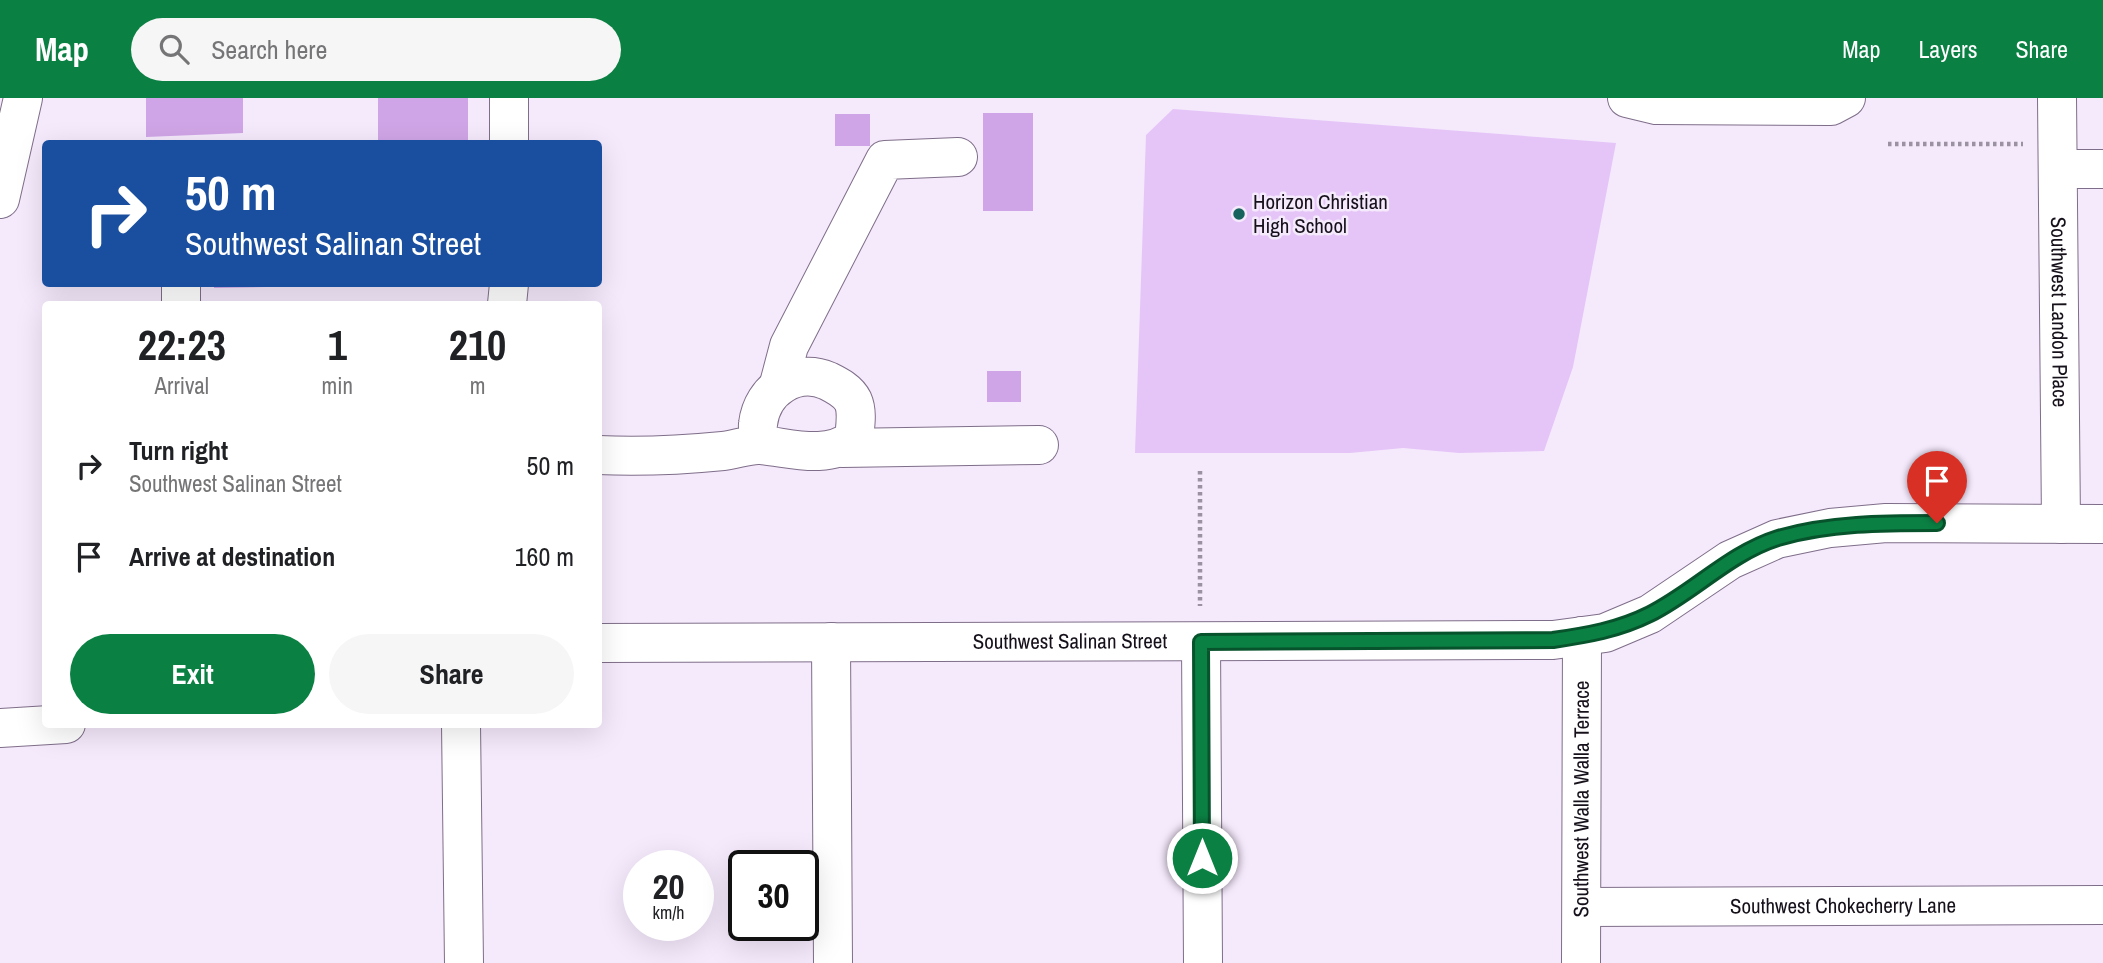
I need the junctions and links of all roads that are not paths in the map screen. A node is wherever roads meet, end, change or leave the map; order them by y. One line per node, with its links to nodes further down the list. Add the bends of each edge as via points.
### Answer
1 (23, 98): 10 (street)
2 (509, 98): 6 (street)
3 (1627, 98): 4 (street, via 1656,106 1831,106)
4 (1846, 98)
5 (2057, 98): 8 (street, Southwest Landon Place)
6 (509, 140)
7 (958, 157): 11 (street, via 885,160 789,346)
8 (2058, 157): 9 (street); 16 (street, Southwest Landon Place)
9 (2103, 169)
10 (0, 199)
11 (779, 384): 12 (street, via 758,424); 14 (street, via 797,376 825,379 842,388 853,402 856,422 854,439)
12 (761, 445): 14 (street, via 798,452); 15 (street, via 724,451)
13 (1039, 445): 14 (street)
14 (842, 448)
15 (602, 455)
16 (2061, 524): 17 (street, Southwest Salinan Street); 18 (street, Southwest Salinan Street, via 1886,523 1777,539 1730,560 1650,614 1605,633)
17 (2103, 524)
18 (1582, 636): 21 (street, Southwest Salinan Street, via 1501,641); 26 (street, Southwest Walla Walla Terrace)
19 (602, 642): 20 (street, Southwest Salinan Street)
20 (831, 642): 21 (street, Southwest Salinan Street); 28 (street)
21 (1201, 642): 29 (street)
22 (42, 725): 23 (street)
23 (0, 728)
24 (461, 728): 27 (street)
25 (2103, 905): 26 (street, Southwest Chokecherry Lane)
26 (1582, 907): 30 (street, Southwest Walla Walla Terrace)
27 (464, 963)
28 (832, 963)
29 (1203, 963)
30 (1581, 963)

